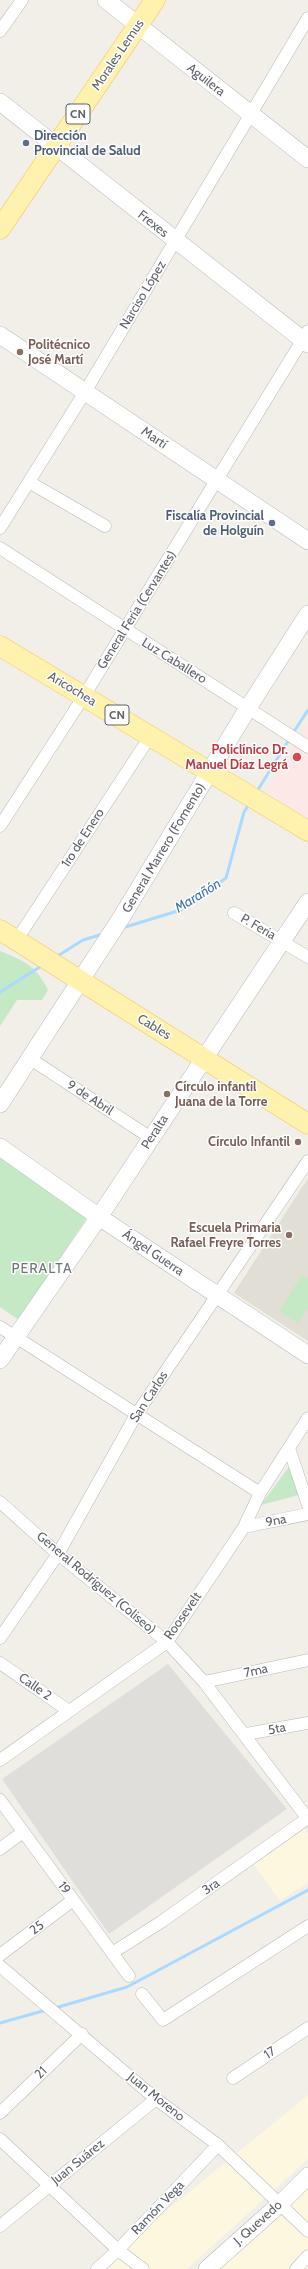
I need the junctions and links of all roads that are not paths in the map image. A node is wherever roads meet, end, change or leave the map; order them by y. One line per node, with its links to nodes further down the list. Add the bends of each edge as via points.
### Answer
1 (22, 0): 6 (street)
2 (106, 0): 5 (street, Aguilera)
3 (156, 0): 5 (main road, Morales Lemus / CN)
4 (308, 18): 8 (street, Narciso López)
5 (137, 26): 8 (street, Aguilera); 9 (main road, Morales Lemus / CN)
6 (0, 31)
7 (0, 102): 9 (street, Frexes)
8 (250, 115): 10 (street, Aguilera); 12 (street, Narciso López)
9 (55, 148): 11 (main road, Morales Lemus / CN); 12 (street, Frexes)
10 (308, 159)
11 (0, 229)
12 (175, 241): 14 (street, Frexes); 15 (street, Narciso López)
13 (0, 335): 15 (street, Martí)
14 (306, 338): 16 (street, General Feria (Cervantes))
15 (85, 392): 16 (street, Martí); 17 (street, Narciso López)
16 (217, 481): 20 (street, Martí); 23 (street, General Feria (Cervantes))
17 (29, 482): 18 (street); 19 (street, Narciso López)
18 (105, 526)
19 (0, 528)
20 (308, 541)
21 (0, 548): 23 (street, Luz Caballero)
22 (308, 614): 26 (street, General Marrero (Fomento))
23 (125, 629): 25 (street, General Feria (Cervantes)); 26 (street, Luz Caballero)
24 (0, 646): 25 (main road, Aricochea / CN)
25 (84, 696): 27 (main road, Aricochea / CN); 30 (street, General Feria (Cervantes))
26 (248, 708): 28 (street, Luz Caballero); 29 (street, General Marrero (Fomento))
27 (151, 736): 29 (main road, Aricochea / CN); 35 (street, 1ro de Enero)
28 (308, 747)
29 (209, 772): 31 (main road, Aricochea / CN); 38 (street, General Marrero (Fomento), via 99,951)
30 (0, 826)
31 (308, 831)
32 (308, 902): 36 (street, Peralta)
33 (234, 913): 36 (street, P. Feria)
34 (0, 930): 35 (main road, Cables)
35 (16, 941): 38 (main road, Cables)
36 (283, 942): 37 (street, P. Feria); 40 (street, Peralta)
37 (308, 957)
38 (72, 977): 39 (street); 40 (main road, Cables)
39 (29, 1058): 41 (street); 43 (street, 9 de Abril)
40 (204, 1058): 42 (main road, Cables); 43 (street, Peralta)
41 (0, 1104)
42 (308, 1124)
43 (151, 1138): 46 (street, Peralta)
44 (0, 1147): 46 (street, Ángel Guerra)
45 (308, 1161): 47 (street, San Carlos)
46 (99, 1217): 47 (street, Ángel Guerra); 49 (street, Peralta)
47 (217, 1296): 50 (street, Ángel Guerra); 52 (street, San Carlos)
48 (0, 1327): 49 (street)
49 (16, 1336): 51 (street, Peralta); 52 (street)
50 (308, 1355)
51 (0, 1360)
52 (136, 1415): 55 (street); 60 (street, San Carlos)
53 (308, 1418): 54 (street, Roosevelt)
54 (289, 1448): 55 (street, Roosevelt); 57 (street)
55 (260, 1494): 59 (street, Roosevelt)
56 (0, 1502): 60 (street, General Rodríguez (Coliseo))
57 (308, 1504)
58 (308, 1514): 59 (street, 9na)
59 (244, 1527): 62 (street, Roosevelt)
60 (58, 1554): 61 (street, San Carlos); 62 (street, General Rodríguez (Coliseo))
61 (0, 1638)
62 (167, 1642): 65 (street, General Rodríguez (Coliseo)); 66 (street, Roosevelt)
63 (308, 1660): 65 (street, 7ma)
64 (0, 1664): 66 (street, Calle 2)
65 (204, 1682): 68 (street, General Rodríguez (Coliseo))
66 (69, 1711): 69 (street, Roosevelt)
67 (308, 1723): 68 (street, 5ta)
68 (246, 1734): 71 (street, General Rodríguez (Coliseo))
69 (0, 1760)
70 (0, 1800): 72 (street, 19)
71 (308, 1819): 76 (street, 3ra, via 161,1922)
72 (23, 1832): 73 (street); 74 (street, 19)
73 (0, 1849)
74 (73, 1900): 76 (street, 19); 77 (street, 25)
75 (308, 1926): 80 (street, via 163,2020)
76 (112, 1953): 79 (street, 19)
77 (0, 1955)
78 (0, 1966): 82 (street, Juan Moreno)
79 (129, 1976)
80 (142, 1994)
81 (308, 2028): 83 (street, 17)
82 (82, 2034): 84 (street, Juan Moreno); 85 (street, 21)
83 (233, 2078)
84 (156, 2099): 87 (street, Juan Moreno); 89 (street, Juan Suárez)
85 (0, 2113)
86 (0, 2139): 89 (street)
87 (218, 2146): 90 (street, Juan Moreno); 93 (street, Ramón Vega)
88 (308, 2176): 90 (street, J. Quevedo)
89 (49, 2185): 91 (street, Juan Suárez); 93 (street)
90 (281, 2203): 92 (street, Juan Moreno); 97 (street, J. Quevedo)
91 (0, 2226)
92 (308, 2231)
93 (118, 2250): 95 (street, Ramón Vega); 96 (street)
94 (308, 2256): 98 (street)
95 (97, 2269)
96 (143, 2269)
97 (207, 2269)
98 (296, 2269)

